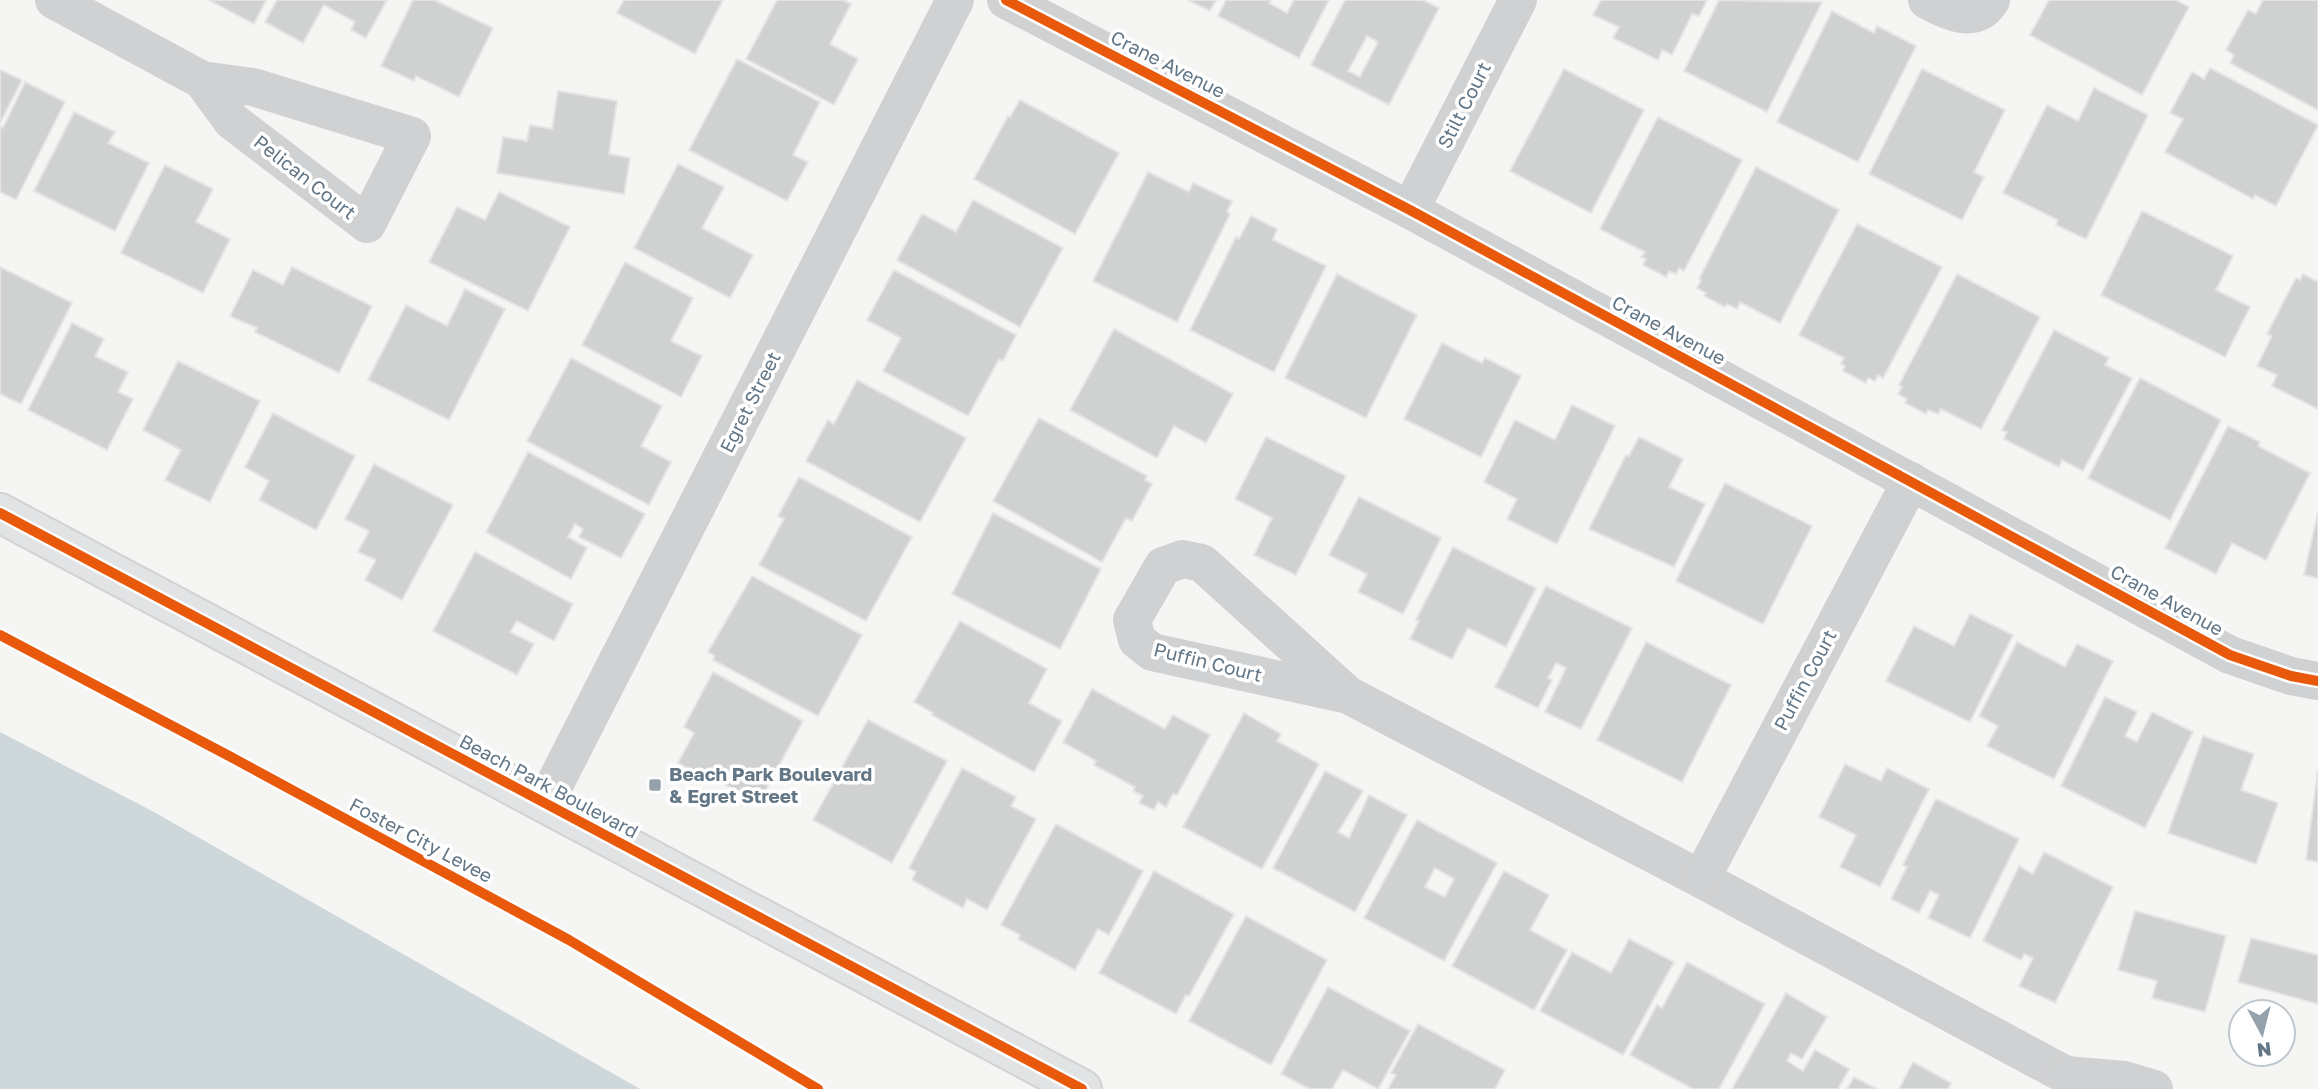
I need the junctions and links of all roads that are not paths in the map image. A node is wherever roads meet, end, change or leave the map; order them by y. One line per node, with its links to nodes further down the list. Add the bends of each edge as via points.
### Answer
1 (54, 0): 7 (street, Pelican Court)
2 (955, 0): 13 (street, Egret Street)
3 (1006, 0): 8 (street, Crane Avenue)
4 (1518, 0): 8 (street, Stilt Court)
5 (1927, 0): 6 (street, via 1956,14 1974,15)
6 (1991, 0)
7 (202, 80): 7 (street, Pelican Court, via 253,87 412,136 367,225 232,121)
8 (1410, 210): 9 (street, Crane Avenue)
9 (1911, 481): 11 (street, Crane Avenue, via 2230,654); 14 (street, Puffin Court)
10 (0, 513): 13 (main road, Beach Park Boulevard)
11 (2318, 681)
12 (1348, 695): 12 (street, Puffin Court, via 1202,563 1182,559 1163,566 1132,620 1137,640 1152,652); 14 (street, Puffin Court)
13 (545, 803): 16 (main road, Beach Park Boulevard)
14 (1701, 879): 15 (street, Puffin Court)
15 (2073, 1082): 17 (street, Puffin Court, via 2124,1080)
16 (1082, 1089)
17 (2154, 1089)

